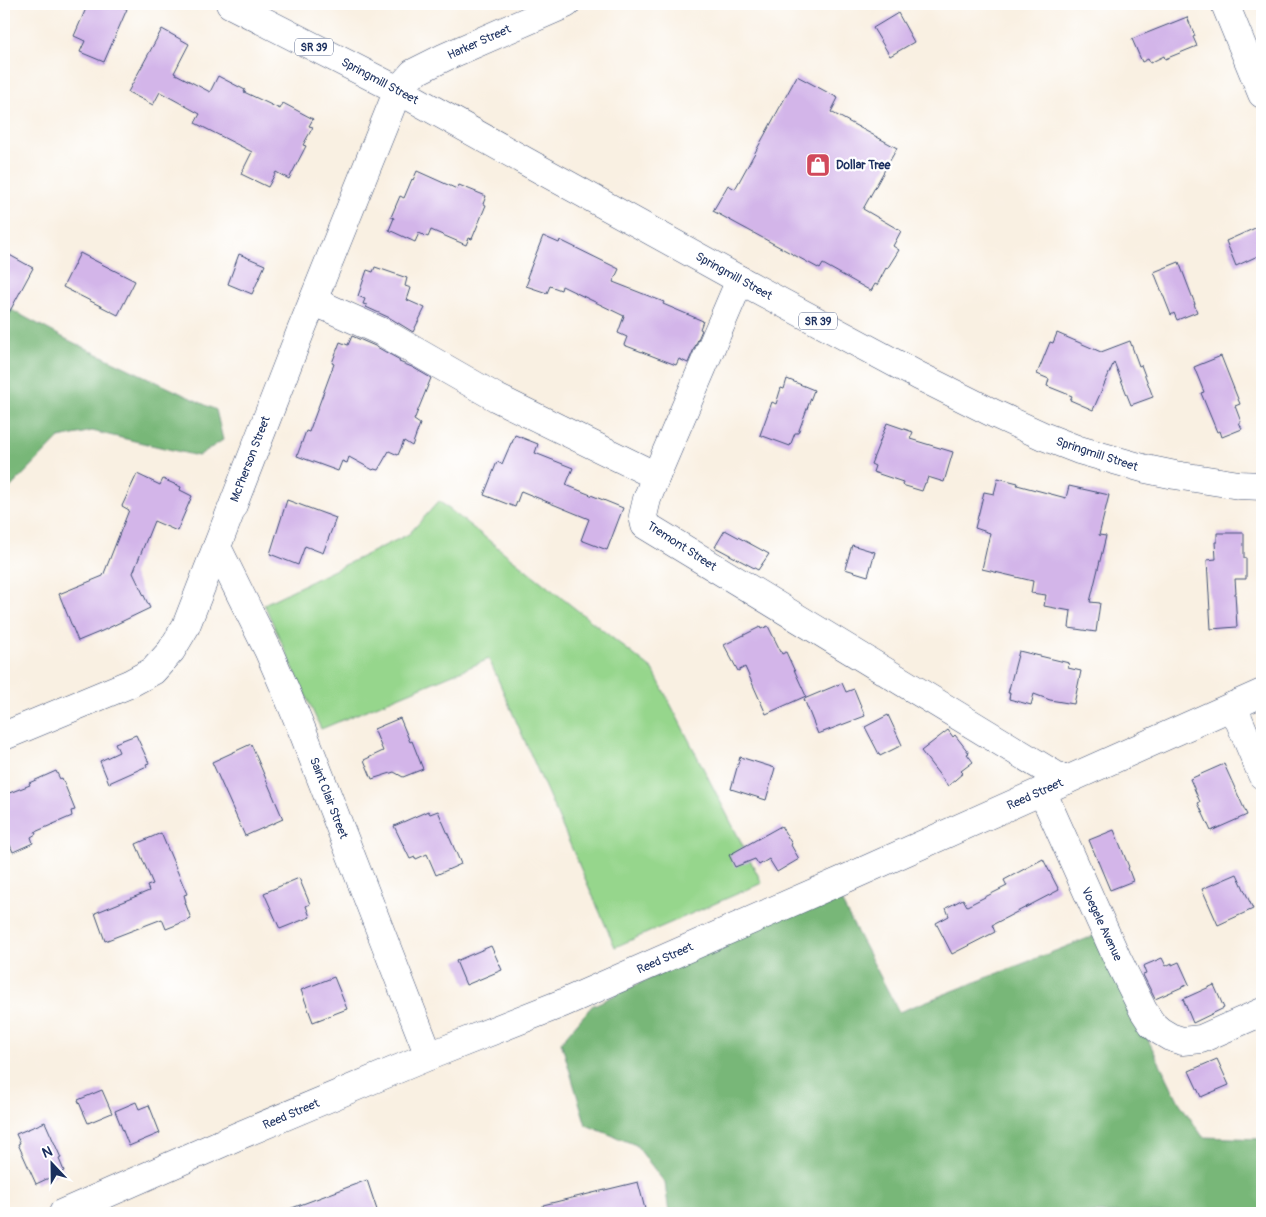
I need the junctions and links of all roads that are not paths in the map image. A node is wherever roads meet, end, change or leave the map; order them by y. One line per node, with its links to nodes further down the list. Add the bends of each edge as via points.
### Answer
1 (230, 4): 4 (street, Springmill Street / SR 39)
2 (566, 4): 4 (street, Harker Street, via 412,73)
3 (1225, 4): 5 (street)
4 (398, 90): 6 (street, Springmill Street / SR 39); 7 (street, McPherson Street)
5 (1262, 94)
6 (740, 280): 8 (street); 9 (street, Springmill Street / SR 39, via 949,392 1061,443 1174,475)
7 (312, 301): 8 (street, via 382,332 497,398); 10 (street, McPherson Street)
8 (656, 476): 15 (street, Tremont Street, via 647,498 643,516 645,525)
9 (1262, 486)
10 (217, 546): 13 (street, McPherson Street, via 186,626 172,651 153,671 130,684); 17 (street, Saint Clair Street, via 285,688)
11 (1262, 693): 12 (street, Reed Street)
12 (1233, 706): 14 (street); 15 (street, Reed Street)
13 (4, 736)
14 (1262, 775)
15 (1053, 786): 16 (street, Voegele Avenue, via 1117,958 1152,1024 1182,1041 1201,1039); 17 (street, Reed Street, via 572,999)
16 (1262, 1012)
17 (428, 1056): 18 (street, Reed Street)
18 (63, 1213)

